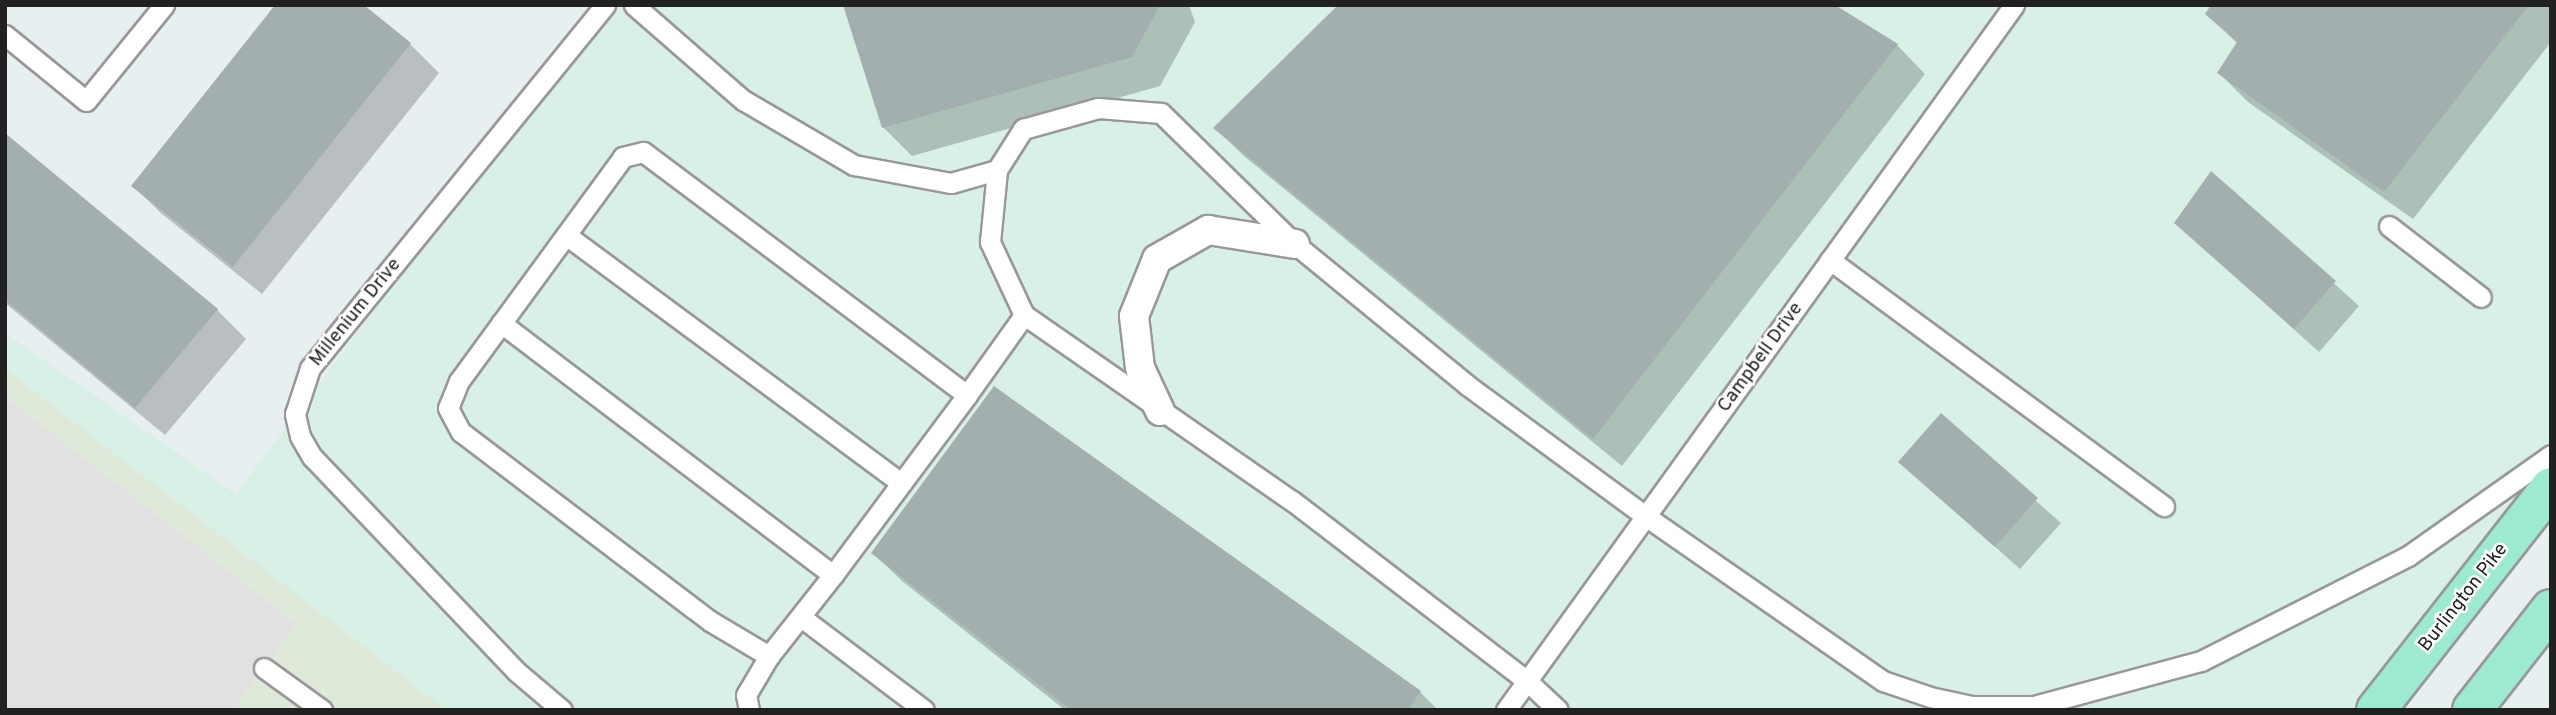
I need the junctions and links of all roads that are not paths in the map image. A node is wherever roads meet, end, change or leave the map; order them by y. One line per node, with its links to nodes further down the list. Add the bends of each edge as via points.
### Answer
1 (164, 5): 5 (lane, via 86,101)
2 (605, 5): 28 (lane, Millenium Drive, via 310,368 295,414 312,457 517,671)
3 (634, 5): 6 (lane, via 743,100 854,164 951,183)
4 (2014, 5): 10 (lane, Campbell Drive)
5 (5, 35)
6 (996, 170): 9 (lane, via 1023,129 1098,108 1161,113); 12 (lane, via 990,242)
7 (2389, 226): 11 (lane)
8 (566, 235): 13 (lane); 14 (lane, via 623,157 643,152); 17 (lane)
9 (1295, 244): 15 (street, via 1208,230 1157,259 1134,316 1140,368); 20 (lane, via 1467,385)
10 (1830, 260): 19 (lane); 20 (lane, Campbell Drive)
11 (2481, 297)
12 (1024, 315): 14 (lane); 15 (lane)
13 (501, 323): 21 (lane); 24 (lane, via 459,381 448,408 461,432 710,621)
14 (967, 395): 17 (lane)
15 (1160, 411): 26 (lane, via 1292,501)
16 (2551, 456): 20 (lane, via 2408,556 2201,661 2034,706 1972,706 1883,681)
17 (901, 483): 21 (lane)
18 (2551, 487): 33 (highway, Burlington Pike)
19 (2164, 506)
20 (1647, 517): 26 (lane, Campbell Drive)
21 (832, 575): 23 (lane)
22 (2551, 609): 34 (highway)
23 (801, 617): 24 (lane); 30 (lane)
24 (769, 656): 29 (lane, via 746,695)
25 (264, 668): 27 (lane)
26 (1527, 681): 31 (lane, Campbell Drive); 32 (lane)
27 (322, 710)
28 (562, 710)
29 (749, 710)
30 (924, 710)
31 (1506, 710)
32 (1558, 710)
33 (2376, 710)
34 (2472, 710)

